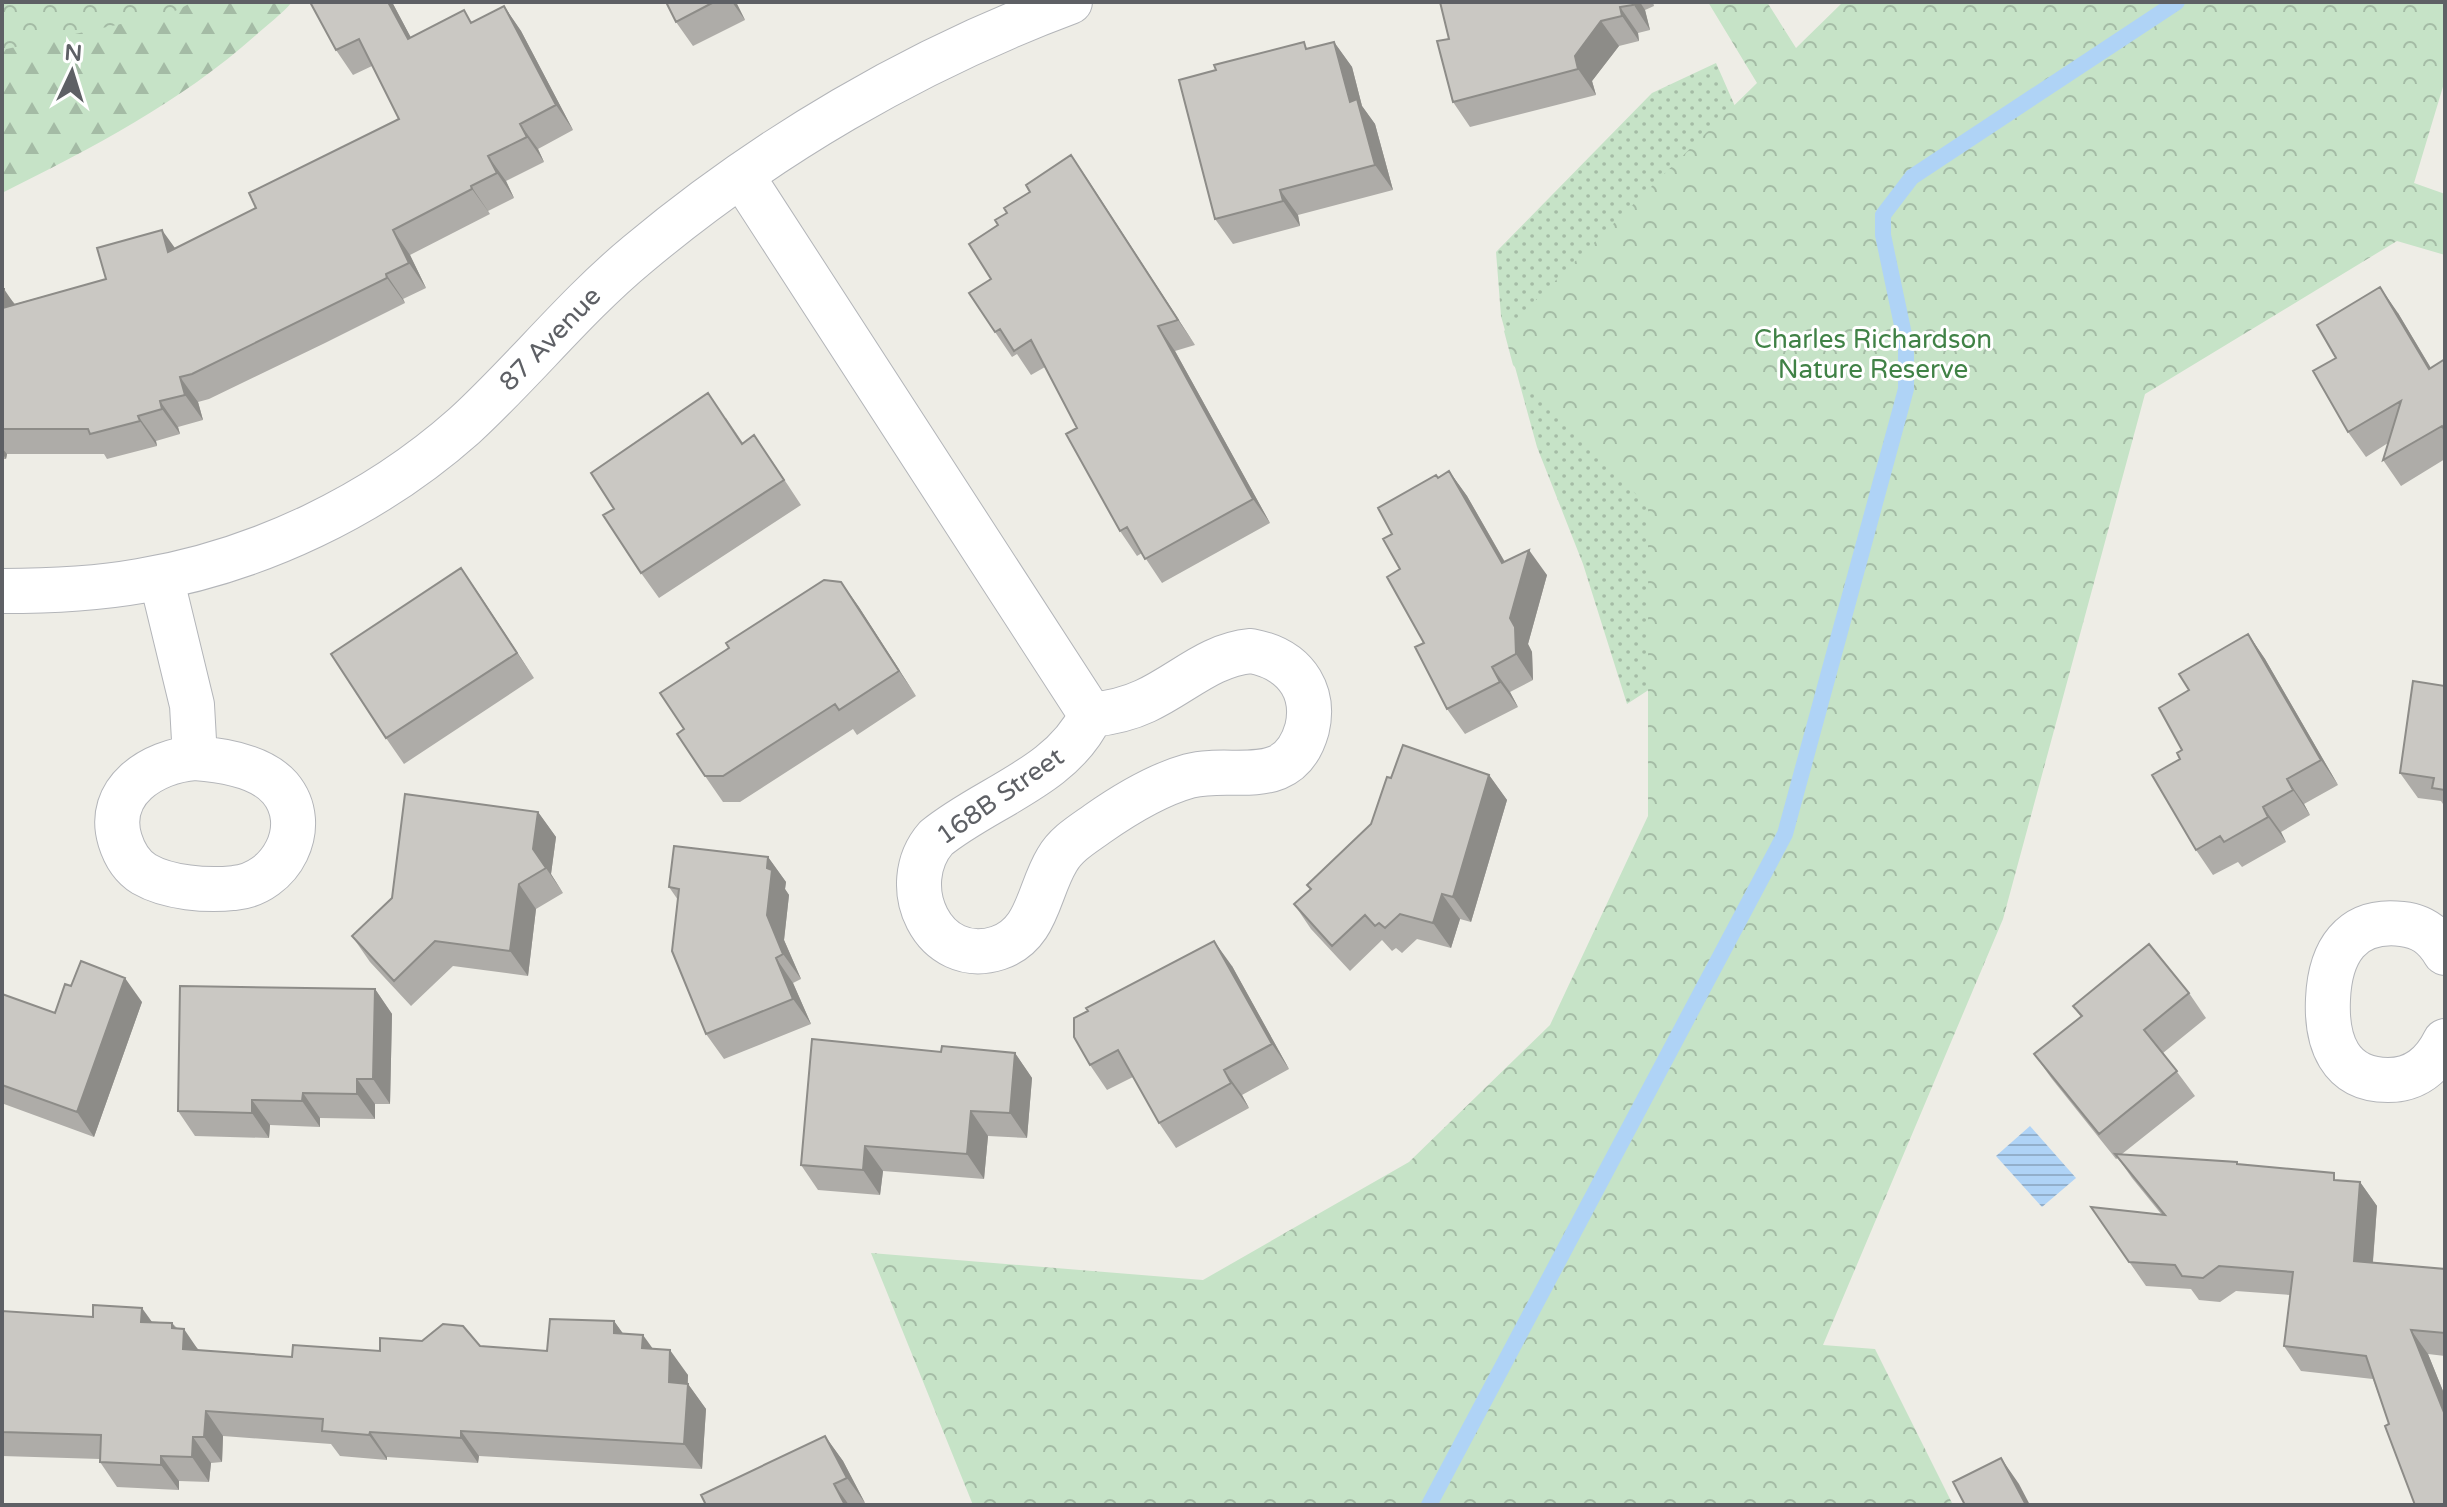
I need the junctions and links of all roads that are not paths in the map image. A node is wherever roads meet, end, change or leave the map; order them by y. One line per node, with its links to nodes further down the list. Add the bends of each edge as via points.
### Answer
1 (1070, 2): 2 (street, 87 Avenue, via 920,66)
2 (742, 176): 3 (street, 87 Avenue, via 602,285 466,424 387,485 285,539); 5 (street)
3 (161, 577): 4 (street, 87 Avenue); 6 (street, via 192,705)
4 (2, 591)
5 (1091, 715): 5 (street, 168B Street, via 1146,700 1206,664 1251,651 1272,657 1296,674 1310,712 1303,742 1282,765 1256,774 1200,774 1157,789 1066,848 1032,920 1019,935 988,950 953,945 931,925 919,901 918,870 927,848 1064,754)
6 (195, 758)
7 (2445, 953): 8 (street, via 2435,937 2416,927 2391,923 2360,930 2334,959 2327,1015 2338,1055 2374,1079 2415,1075 2436,1058)
8 (2445, 1041)

